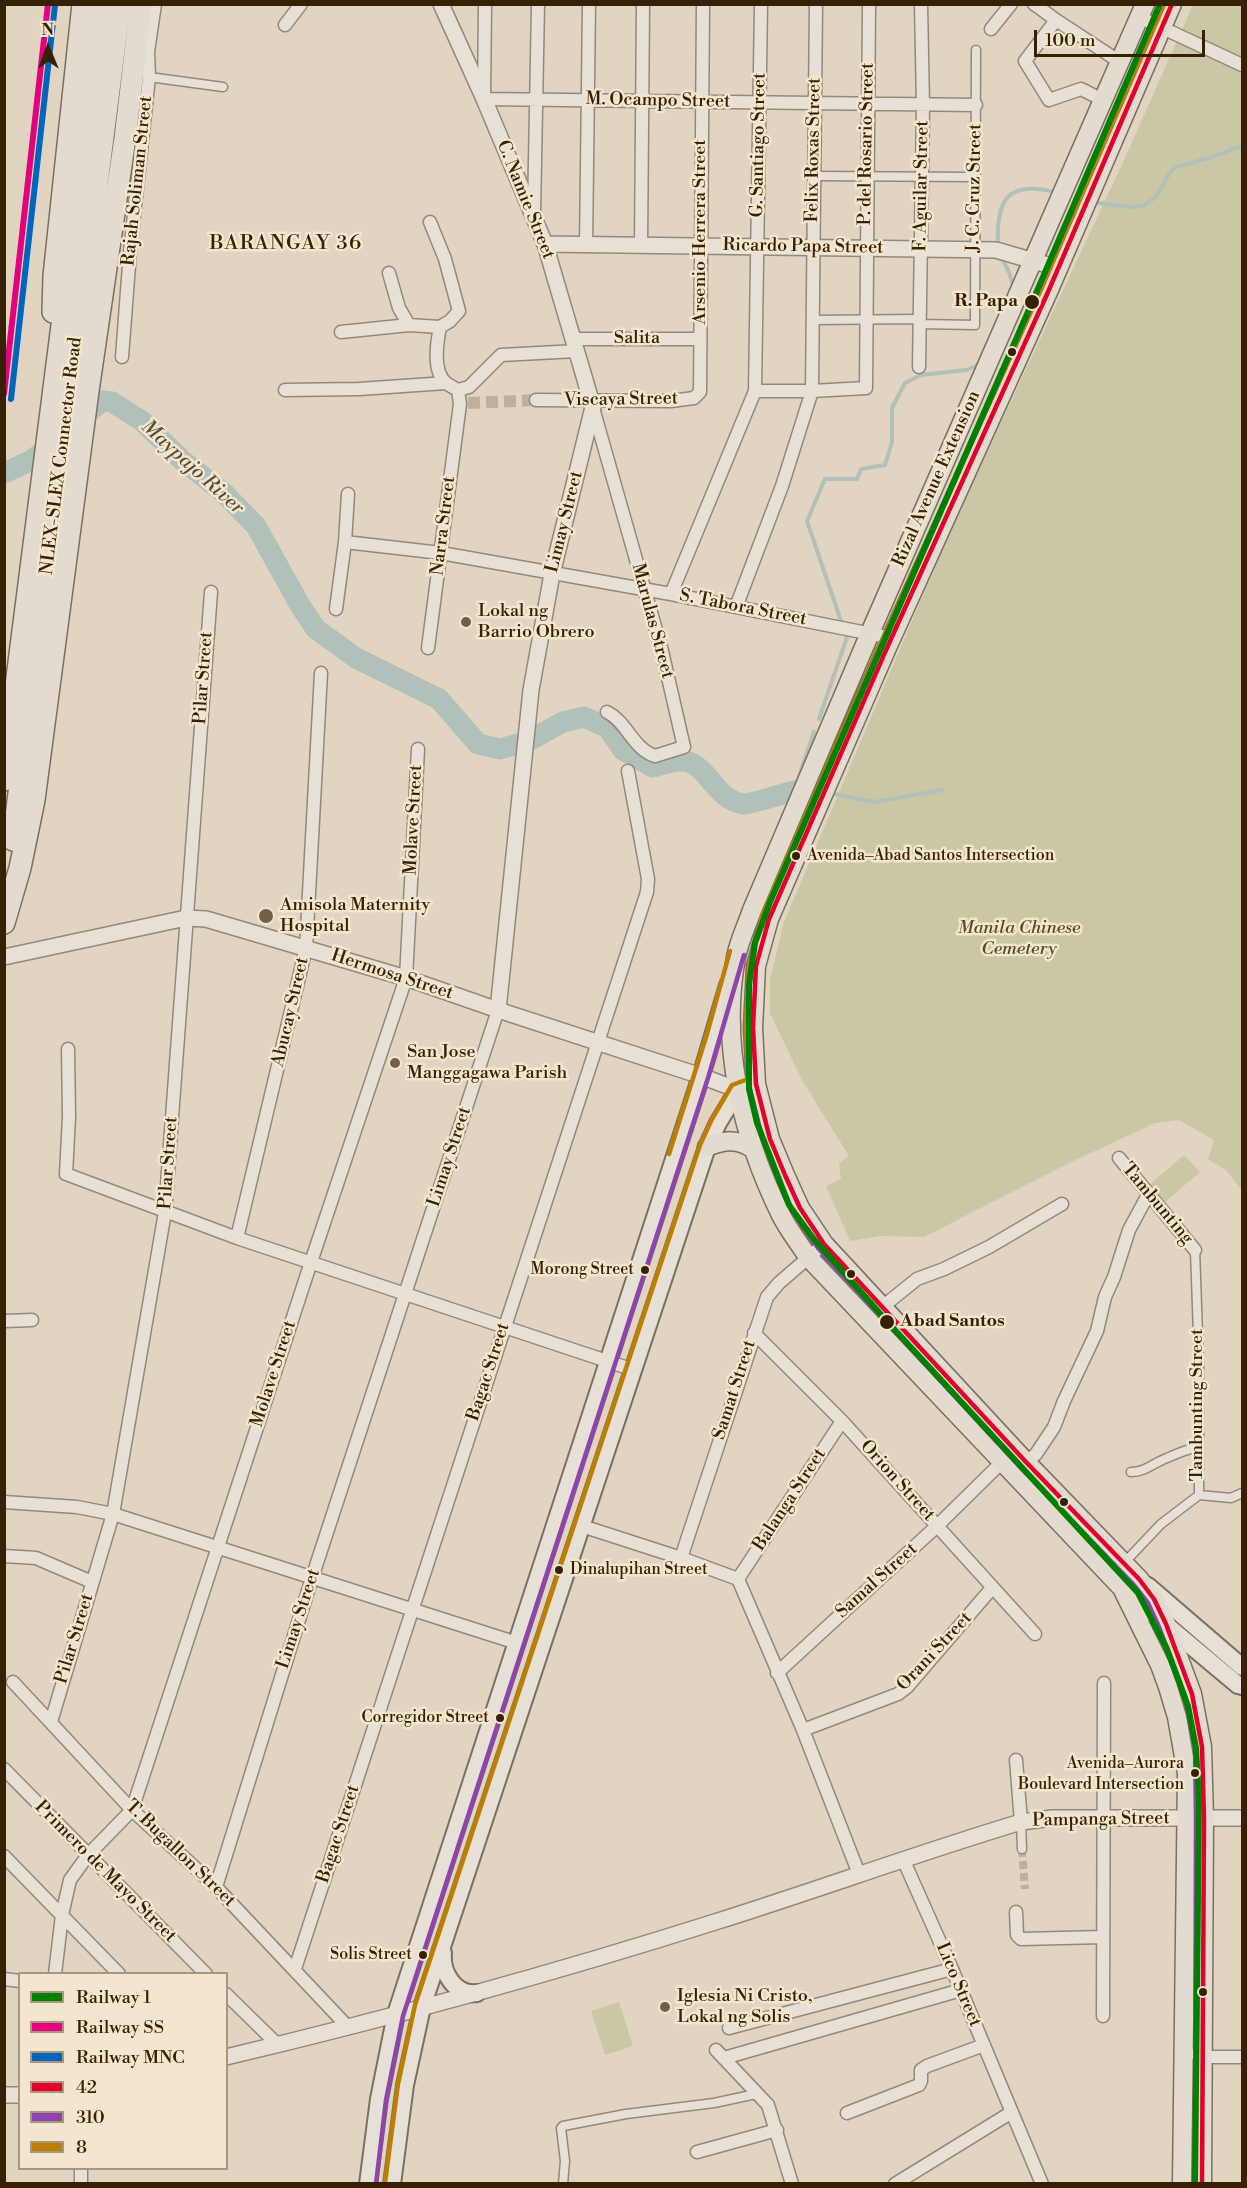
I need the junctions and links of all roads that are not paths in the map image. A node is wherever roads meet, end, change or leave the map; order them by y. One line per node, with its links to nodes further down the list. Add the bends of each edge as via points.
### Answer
1 (83, 4): 68 (highway, via 52,302)
2 (103, 4): 68 (highway, NLEX-SLEX Connector Road)
3 (120, 4): 94 (highway, NLEX-SLEX Connector Road)
4 (301, 4): 21 (street)
5 (441, 4): 29 (street, C. Namie Street)
6 (484, 4): 29 (street)
7 (538, 4): 30 (street)
8 (589, 4): 31 (street)
9 (643, 4): 32 (street)
10 (703, 4): 34 (street, Arsenio Herrera Street)
11 (761, 4): 35 (street, G. Santiago Street)
12 (816, 4): 36 (street, Felix Roxas Street)
13 (869, 4): 37 (street, P. del Rosario Street)
14 (921, 4): 38 (street, F. Aguilar Street)
15 (1034, 4): 20 (street)
16 (1172, 4): 22 (main road, Rizal Avenue Extension)
17 (1010, 5): 23 (street)
18 (145, 8): 27 (street, Rajah Soliman Street); 96 (highway, via 88,391 40,759 20,868)
19 (1142, 11): 22 (street); 25 (main road, Rizal Avenue Extension)
20 (1056, 20): 25 (street); 33 (street, via 1024,62 1048,99 1081,89)
21 (285, 26)
22 (1162, 28): 26 (street); 56 (main road, Rizal Avenue Extension)
23 (991, 29)
24 (976, 51): 39 (street, J. C. Cruz Street)
25 (1120, 62): 33 (main road, Rizal Avenue Extension)
26 (1242, 65)
27 (148, 77): 28 (street); 66 (street, Rajah Soliman Street)
28 (223, 87)
29 (483, 99): 30 (street, M. Ocampo Street); 44 (street, C. Namie Street)
30 (536, 100): 31 (street, M. Ocampo Street); 44 (street)
31 (588, 100): 32 (street, M. Ocampo Street); 47 (street)
32 (641, 100): 34 (street, M. Ocampo Street); 48 (street)
33 (1103, 100): 55 (main road, Rizal Avenue Extension)
34 (702, 102): 35 (street, M. Ocampo Street); 49 (street, Arsenio Herrera Street)
35 (760, 103): 36 (street, M. Ocampo Street); 50 (street, G. Santiago Street)
36 (815, 103): 37 (street, M. Ocampo Street); 40 (street, Felix Roxas Street)
37 (868, 104): 38 (street, M. Ocampo Street); 42 (street, P. del Rosario Street)
38 (923, 105): 39 (street, M. Ocampo Street); 41 (street, F. Aguilar Street)
39 (976, 105): 43 (street, J. C. Cruz Street)
40 (814, 176): 42 (street); 51 (street, Felix Roxas Street)
41 (922, 176): 42 (street); 43 (street); 53 (street, F. Aguilar Street)
42 (867, 177): 52 (street, P. del Rosario Street)
43 (975, 177): 54 (street, J. C. Cruz Street)
44 (534, 218): 46 (street, C. Namie Street)
45 (430, 222): 62 (street, via 459,311)
46 (544, 244): 47 (street, Ricardo Papa Street); 65 (street, C. Namie Street)
47 (586, 245): 48 (street, Ricardo Papa Street)
48 (641, 246): 49 (street, Ricardo Papa Street)
49 (701, 246): 50 (street, Ricardo Papa Street); 64 (street, Arsenio Herrera Street)
50 (758, 247): 51 (street, Ricardo Papa Street); 73 (street, G. Santiago Street)
51 (813, 248): 52 (street, Ricardo Papa Street); 58 (street, Felix Roxas Street)
52 (866, 248): 53 (street, Ricardo Papa Street); 59 (street, P. del Rosario Street)
53 (921, 249): 54 (street, Ricardo Papa Street); 60 (street, F. Aguilar Street)
54 (974, 249): 55 (street, Ricardo Papa Street, via 996,250); 60 (street, J. C. Cruz Street, via 975,325)
55 (1033, 260): 56 (street, Ricardo Papa Street); 86 (main road, Rizal Avenue Extension)
56 (1058, 268): 87 (main road, Rizal Avenue Extension)
57 (389, 273): 61 (street, via 399,308)
58 (813, 320): 59 (street); 74 (street, Felix Roxas Street)
59 (866, 320): 60 (street); 74 (street, P. del Rosario Street, via 864,389)
60 (920, 322): 67 (street, F. Aguilar Street)
61 (409, 325): 62 (street); 63 (street)
62 (440, 327): 69 (street, via 439,369)
63 (340, 332)
64 (700, 339): 65 (street, Salita); 70 (street, Arsenio Herrera Street)
65 (575, 345): 72 (street, Salita, via 501,355 469,387); 76 (street, C. Namie Street)
66 (122, 357)
67 (920, 367)
68 (56, 379): 93 (highway, NLEX-SLEX Connector Road)
69 (446, 383): 71 (street); 72 (street)
70 (702, 388): 76 (street, Viscaya Street, via 690,399)
71 (285, 390)
72 (458, 390): 79 (street, Narra Street, via 464,403)
73 (755, 391): 74 (street); 83 (street, G. Santiago Street)
74 (812, 391): 84 (street, Felix Roxas Street, via 782,486)
75 (536, 400): 76 (street, Viscaya Street)
76 (592, 404): 80 (street, Limay Street); 81 (street, Marulas Street)
77 (348, 494): 78 (street)
78 (345, 542): 79 (street, S. Tabora Street); 85 (street)
79 (441, 553): 80 (street, S. Tabora Street); 88 (street, Narra Street)
80 (552, 574): 81 (street, S. Tabora Street); 101 (street, Limay Street, via 530,698)
81 (644, 590): 83 (street, S. Tabora Street); 90 (street, Marulas Street, via 684,747 651,755)
82 (211, 592): 95 (street, Pilar Street)
83 (671, 594): 84 (street, S. Tabora Street)
84 (736, 607): 86 (street, S. Tabora Street)
85 (336, 609)
86 (861, 631): 87 (street, S. Tabora Street); 98 (main road, Rizal Avenue Extension)
87 (892, 638): 105 (main road, Rizal Avenue Extension, via 769,919 756,966)
88 (428, 648)
89 (321, 674): 97 (street, Abucay Street)
90 (607, 712)
91 (418, 749): 100 (street, Molave Street)
92 (628, 771): 102 (street, Bagac Street, via 648,886)
93 (4, 780)
94 (4, 909)
95 (186, 918): 97 (street, Hermosa Street, via 206,919); 99 (street, Hermosa Street); 112 (street, Pilar Street)
96 (4, 923)
97 (306, 948): 100 (street, Hermosa Street); 113 (street, Abucay Street)
98 (736, 956): 104 (main road); 106 (main road, Rizal Avenue Extension, via 731,1000)
99 (4, 957)
100 (406, 978): 101 (street, Hermosa Street); 117 (street, Molave Street)
101 (498, 1010): 102 (street, Hermosa Street); 118 (street, Limay Street)
102 (598, 1042): 104 (street, Hermosa Street); 122 (street, Bagac Street)
103 (68, 1049): 112 (street, via 66,1174)
104 (701, 1076): 106 (street, Hermosa Street); 124 (main road)
105 (756, 1084): 106 (main road); 114 (main road, Rizal Avenue Extension, via 781,1166 800,1208)
106 (738, 1090): 107 (main road); 108 (main road, Rizal Avenue Extension)
107 (707, 1147): 108 (main road, via 732,1140); 125 (main road)
108 (754, 1150): 116 (main road, Rizal Avenue Extension, via 782,1217)
109 (1119, 1158): 110 (street, Tambunting)
110 (1149, 1193): 115 (street, Tambunting); 128 (street, Samal Street, via 1129,1230 1097,1331 1054,1427 1040,1449)
111 (1062, 1204): 119 (street, via 989,1247 917,1279)
112 (165, 1212): 113 (street); 133 (street, Pilar Street)
113 (237, 1239): 117 (street)
114 (824, 1244): 116 (street, Samat Street); 119 (main road, Rizal Avenue Extension)
115 (1195, 1250): 127 (street, Tambunting Street)
116 (808, 1257): 123 (street, Samat Street, via 767,1297); 128 (main road, Rizal Avenue Extension)
117 (310, 1262): 118 (street); 136 (street, Molave Street)
118 (405, 1293): 122 (street); 140 (street, Limay Street)
119 (881, 1308): 128 (main road, Rizal Avenue Extension)
120 (32, 1320): 121 (street)
121 (4, 1321)
122 (503, 1326): 124 (street); 146 (street, Bagac Street)
123 (754, 1332): 126 (street, Orion Street); 138 (street, Samat Street)
124 (609, 1362): 125 (street); 149 (main road)
125 (634, 1370): 134 (main road)
126 (842, 1421): 135 (street, Orion Street); 141 (street, Balanga Street)
127 (1199, 1447): 129 (street, via 1166,1458 1146,1470); 131 (street, Tambunting Street)
128 (1013, 1466): 135 (street, Samal Street); 139 (main road); 145 (main road)
129 (1131, 1472)
130 (1242, 1493): 131 (street, via 1231,1498)
131 (1199, 1495): 139 (street, Tambunting Street, via 1161,1524)
132 (4, 1502): 133 (street)
133 (114, 1514): 136 (street); 143 (street, Pilar Street)
134 (582, 1526): 138 (street); 173 (main road)
135 (937, 1526): 144 (street, Orion Street); 151 (street, Samal Street)
136 (217, 1548): 140 (street); 159 (street, Molave Street)
137 (4, 1556): 143 (street, via 36,1558)
138 (681, 1558): 141 (street)
139 (1124, 1563): 142 (main road)
140 (312, 1578): 146 (street); 169 (street, Limay Street)
141 (738, 1579): 151 (street)
142 (1139, 1579): 147 (main road); 150 (main road)
143 (92, 1582): 155 (street, Pilar Street)
144 (992, 1588): 148 (street, Orion Street); 156 (street, Orani Street, via 898,1694)
145 (1122, 1588): 147 (main road); 161 (main road, via 1168,1687)
146 (413, 1609): 149 (street); 174 (street, Bagac Street)
147 (1166, 1624): 154 (main road); 161 (main road, via 1192,1694 1202,1747)
148 (1035, 1634)
149 (518, 1643): 183 (main road)
150 (1242, 1667)
151 (777, 1673): 156 (street)
152 (13, 1682): 155 (street, T. Bugallon Street)
153 (1104, 1683): 160 (street)
154 (1242, 1686)
155 (51, 1722): 159 (street, T. Bugallon Street)
156 (802, 1730): 168 (street)
157 (1016, 1760): 163 (street)
158 (4, 1769): 165 (street, Primero de Mayo Street)
159 (132, 1810): 165 (street, Molave Street); 169 (street, T. Bugallon Street)
160 (1103, 1817): 161 (street, Pampanga Street); 163 (street, Pampanga Street); 172 (street)
161 (1196, 1818): 162 (street, Pampanga Street); 190 (main road); 191 (main road, via 1203,1869)
162 (1242, 1818)
163 (1021, 1822): 164 (street); 167 (street, Pampanga Street)
164 (1022, 1849)
165 (88, 1855): 171 (street, Molave Street, via 70,1880); 178 (street, Primero de Mayo Street)
166 (4, 1856): 171 (street)
167 (903, 1859): 168 (street, Pampanga Street); 175 (street, Lico Street)
168 (859, 1874): 180 (street)
169 (216, 1887): 174 (street, T. Bugallon Street)
170 (1016, 1912): 172 (street, via 1017,1935 1021,1939)
171 (62, 1915): 176 (street, Molave Street); 177 (street)
172 (1103, 1937): 184 (street)
173 (445, 1943): 180 (main road, via 442,1959 446,1974 463,1991); 182 (main road)
174 (295, 1969): 185 (street, T. Bugallon Street)
175 (952, 1969): 179 (street, Lico Street); 186 (street)
176 (55, 1972)
177 (117, 1972)
178 (204, 1972)
179 (961, 1990): 188 (street, Lico Street); 193 (street, via 720,2054)
180 (477, 1993): 182 (street)
181 (228, 1996): 187 (street)
182 (422, 2007): 183 (street); 202 (main road, via 405,2085)
183 (396, 2014): 185 (street); 201 (main road)
184 (1103, 2016)
185 (347, 2026): 187 (street)
186 (729, 2028)
187 (278, 2045): 189 (street)
188 (984, 2045): 194 (street, Lico Street); 195 (street, via 927,2066 921,2070 919,2085)
189 (228, 2057)
190 (1183, 2057): 191 (street); 199 (main road)
191 (1204, 2057): 192 (street); 198 (main road)
192 (1242, 2057)
193 (756, 2094): 196 (street, via 768,2105); 203 (street, via 563,2126)
194 (1011, 2112): 205 (street); 206 (street, Lico Street)
195 (847, 2113)
196 (777, 2130): 197 (street); 204 (street)
197 (697, 2152)
198 (1203, 2162): 199 (main road); 200 (main road)
199 (1182, 2176): 200 (main road, via 1192,2176)
200 (1202, 2183)
201 (368, 2184)
202 (393, 2184)
203 (563, 2184)
204 (792, 2184)
205 (895, 2184)
206 (1042, 2184)

